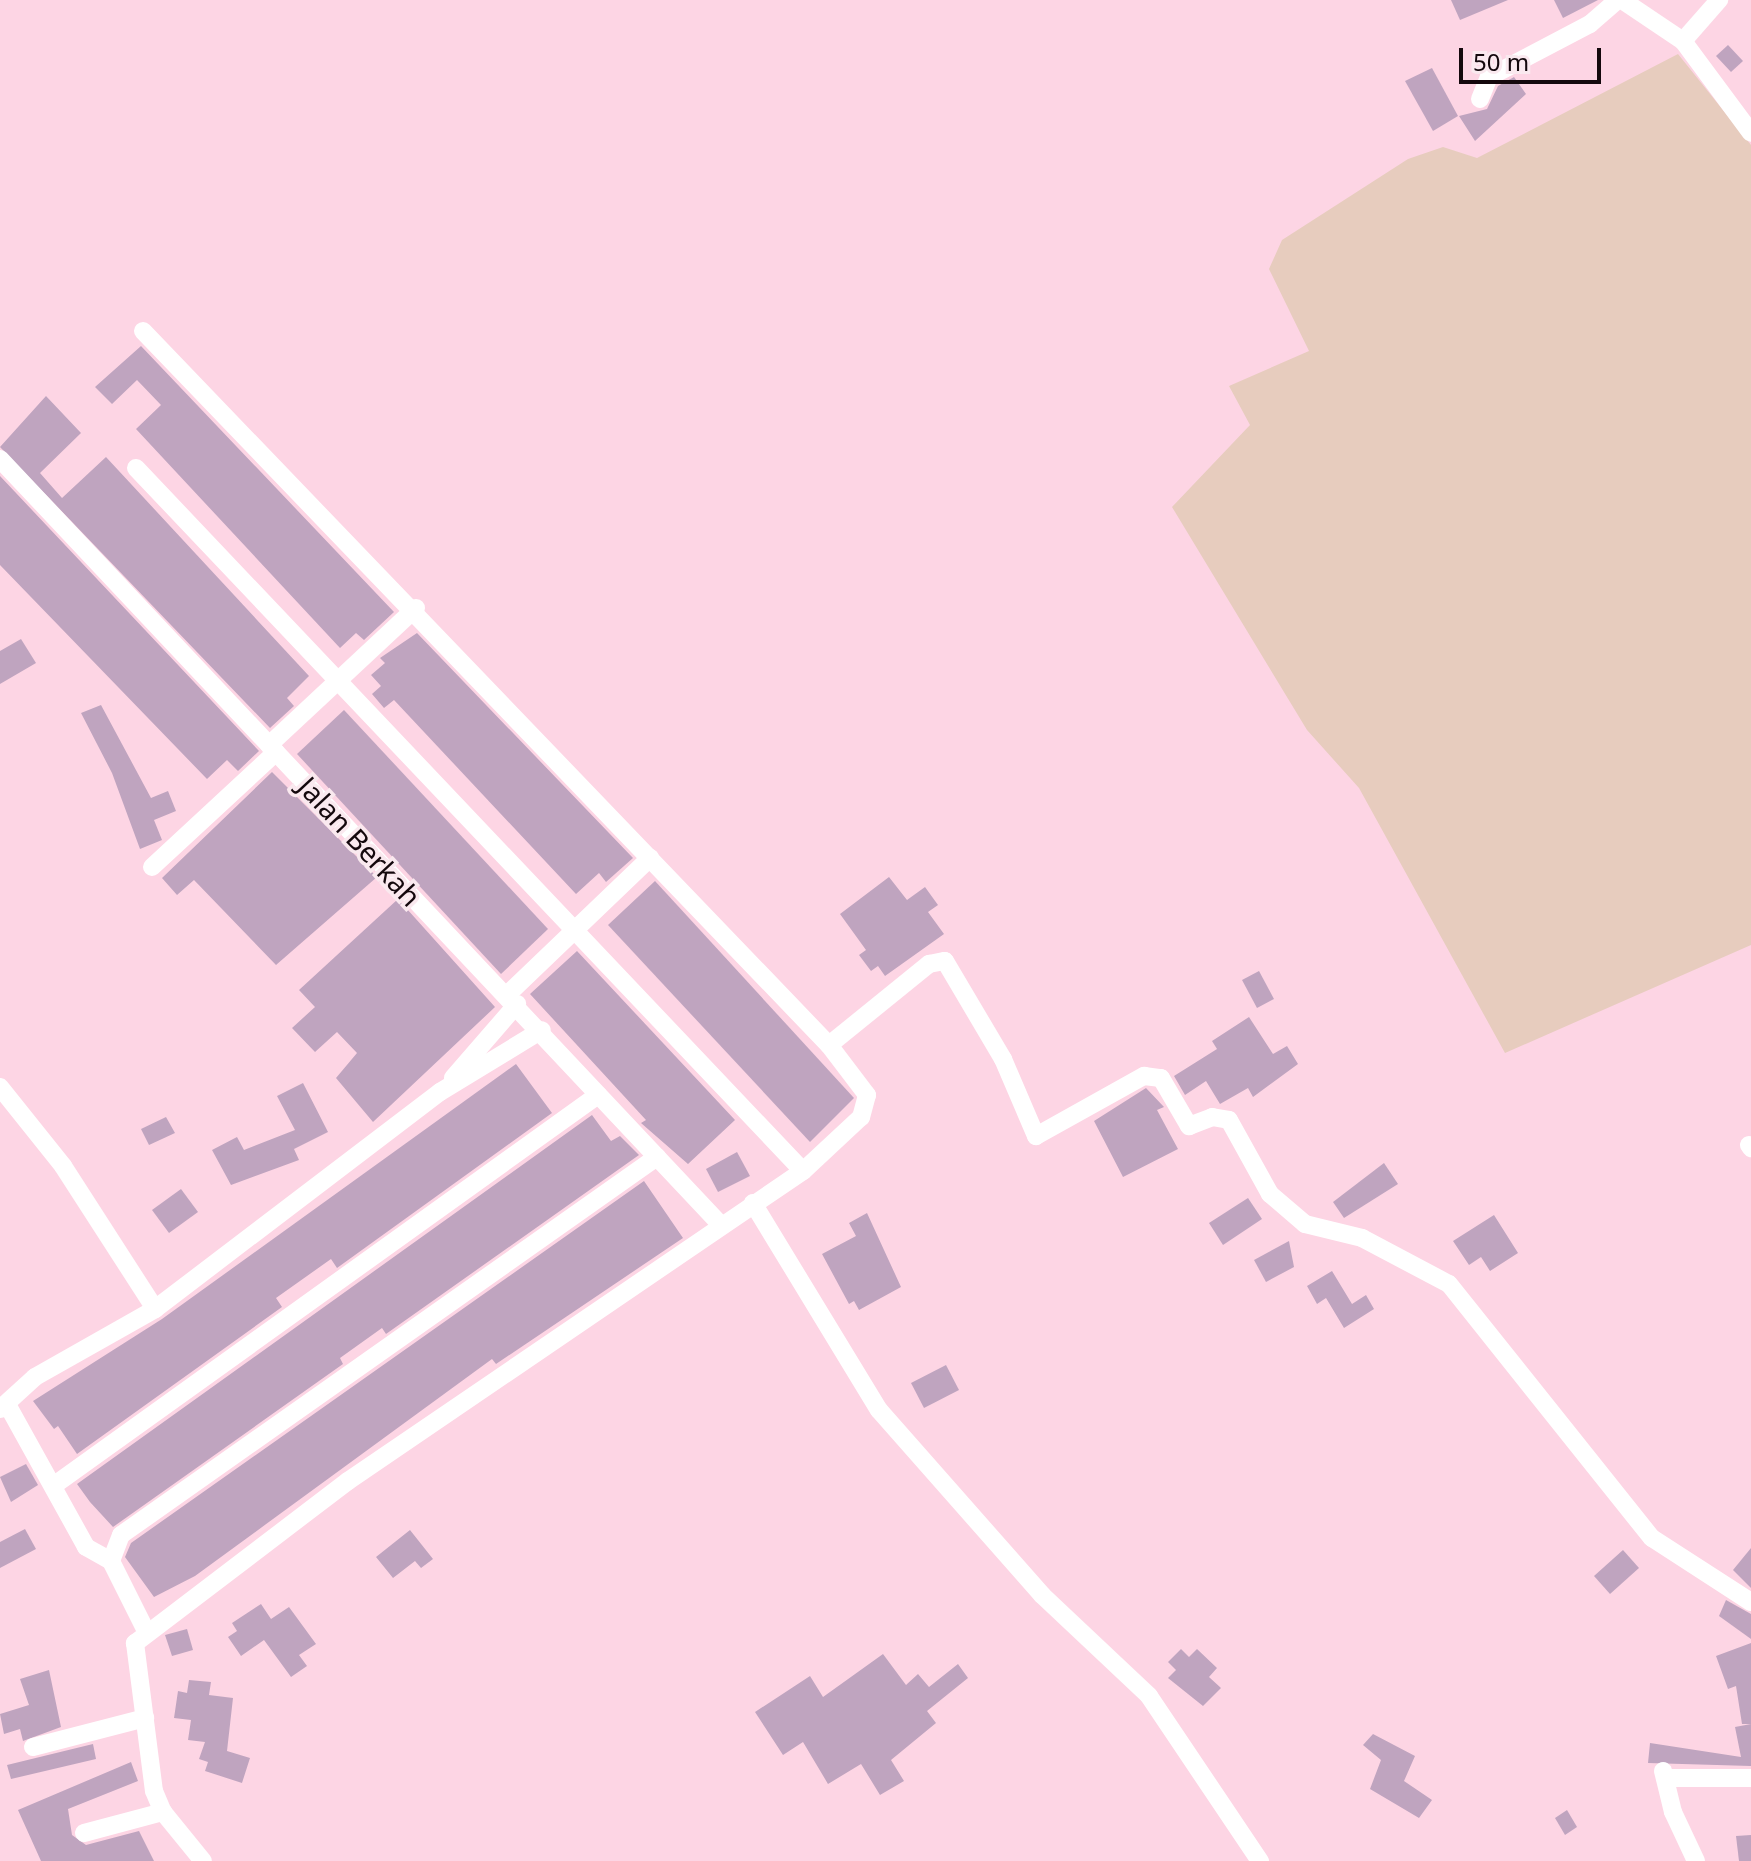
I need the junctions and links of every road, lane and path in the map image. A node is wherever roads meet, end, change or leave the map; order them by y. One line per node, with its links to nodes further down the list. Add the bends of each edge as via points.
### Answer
1 (1620, 0): 3 (street); 4 (street, via 1590,24 1489,77)
2 (1719, 0): 3 (street)
3 (1683, 41): 5 (street)
4 (1480, 99)
5 (1751, 133)
6 (143, 331): 9 (street)
7 (0, 459): 11 (street, Jalan Berkah)
8 (136, 468): 10 (street)
9 (416, 608): 10 (street); 12 (street)
10 (338, 680): 11 (street); 14 (street)
11 (273, 748): 13 (street); 15 (street, Jalan Berkah)
12 (650, 858): 14 (street); 17 (street)
13 (152, 867)
14 (574, 929): 15 (street); 22 (street)
15 (512, 999): 16 (street, Jalan Berkah); 19 (street)
16 (542, 1030): 19 (street); 20 (street, Jalan Berkah)
17 (829, 1045): 22 (street, via 867,1103 861,1117); 29 (street, via 929,964 945,961 1003,1059 1036,1136 1144,1076 1161,1078 1189,1126 1212,1117 1229,1120 1270,1194 1305,1224 1362,1238 1449,1284 1652,1538)
18 (0, 1087): 25 (street, via 63,1166)
19 (440, 1092): 25 (street)
20 (598, 1095): 21 (street, Jalan Berkah); 27 (street)
21 (657, 1157): 24 (street, Jalan Berkah); 28 (street, via 121,1535)
22 (803, 1171): 23 (street)
23 (753, 1203): 24 (street); 37 (street, via 879,1410 1042,1595 1149,1696)
24 (719, 1223): 30 (street, via 348,1481 229,1576)
25 (155, 1309): 26 (street, via 35,1377)
26 (4, 1407): 27 (street)
27 (53, 1486): 28 (street, via 86,1547)
28 (111, 1561): 30 (street)
29 (1751, 1602)
30 (146, 1631): 31 (street, via 135,1643)
31 (145, 1718): 32 (street); 34 (street)
32 (33, 1747)
33 (1751, 1778): 38 (street, via 1664,1775 1673,1812)
34 (163, 1812): 35 (street); 36 (street)
35 (84, 1833)
36 (203, 1861)
37 (1260, 1861)
38 (1696, 1861)

